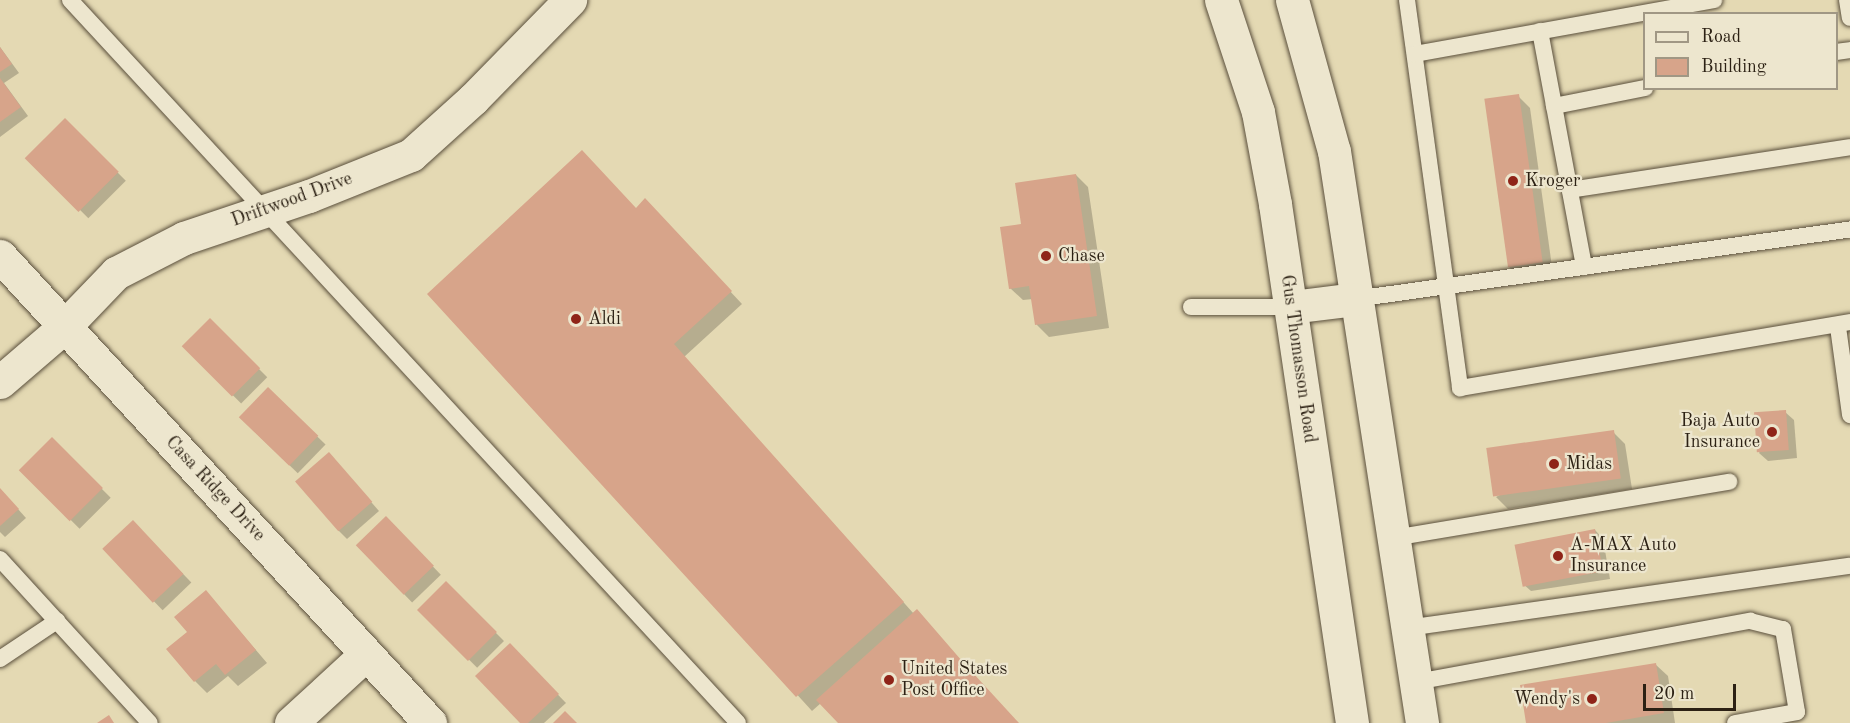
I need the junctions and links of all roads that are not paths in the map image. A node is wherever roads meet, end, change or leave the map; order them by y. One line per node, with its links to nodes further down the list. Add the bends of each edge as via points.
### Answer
1 (70, 0): 17 (lane)
2 (1221, 0): 24 (main road, Gus Thomasson Road, via 1258,112)
3 (1292, 0): 22 (main road, via 1334,151)
4 (1407, 0): 12 (lane)
5 (1714, 0): 8 (lane)
6 (1847, 0): 10 (lane)
7 (559, 4): 17 (main road, Driftwood Drive, via 473,99 411,155)
8 (1647, 12)
9 (1643, 13): 11 (lane)
10 (1850, 18)
11 (1540, 31): 12 (lane); 14 (lane)
12 (1414, 54): 21 (lane)
13 (1643, 88): 14 (lane)
14 (1554, 106): 16 (lane)
15 (1850, 147): 16 (lane)
16 (1570, 190): 20 (lane)
17 (266, 211): 26 (main road, Driftwood Drive, via 184,238 116,273); 42 (lane)
18 (1850, 229): 20 (lane)
19 (0, 256): 26 (main road, Casa Ridge Drive)
20 (1584, 267): 21 (lane)
21 (1446, 286): 22 (lane); 25 (lane, via 1460,388)
22 (1355, 299): 24 (main road); 30 (main road)
23 (1191, 307): 24 (lane)
24 (1291, 307): 43 (main road, Gus Thomasson Road)
25 (1844, 325): 28 (lane)
26 (65, 326): 27 (main road, Driftwood Drive); 35 (main road, Casa Ridge Drive)
27 (0, 382)
28 (1850, 415)
29 (1729, 482): 30 (lane)
30 (1393, 538): 34 (main road)
31 (0, 558): 33 (lane)
32 (1850, 566): 34 (lane)
33 (57, 621): 36 (lane); 39 (lane)
34 (1407, 628): 37 (main road)
35 (366, 654): 40 (main road); 41 (main road, Casa Ridge Drive)
36 (0, 659)
37 (1416, 682): 38 (lane, via 1750,621 1783,629); 44 (main road)
38 (1798, 718): 45 (lane)
39 (150, 723)
40 (291, 723)
41 (430, 723)
42 (738, 723)
43 (1352, 723)
44 (1422, 723)
45 (1735, 723)

